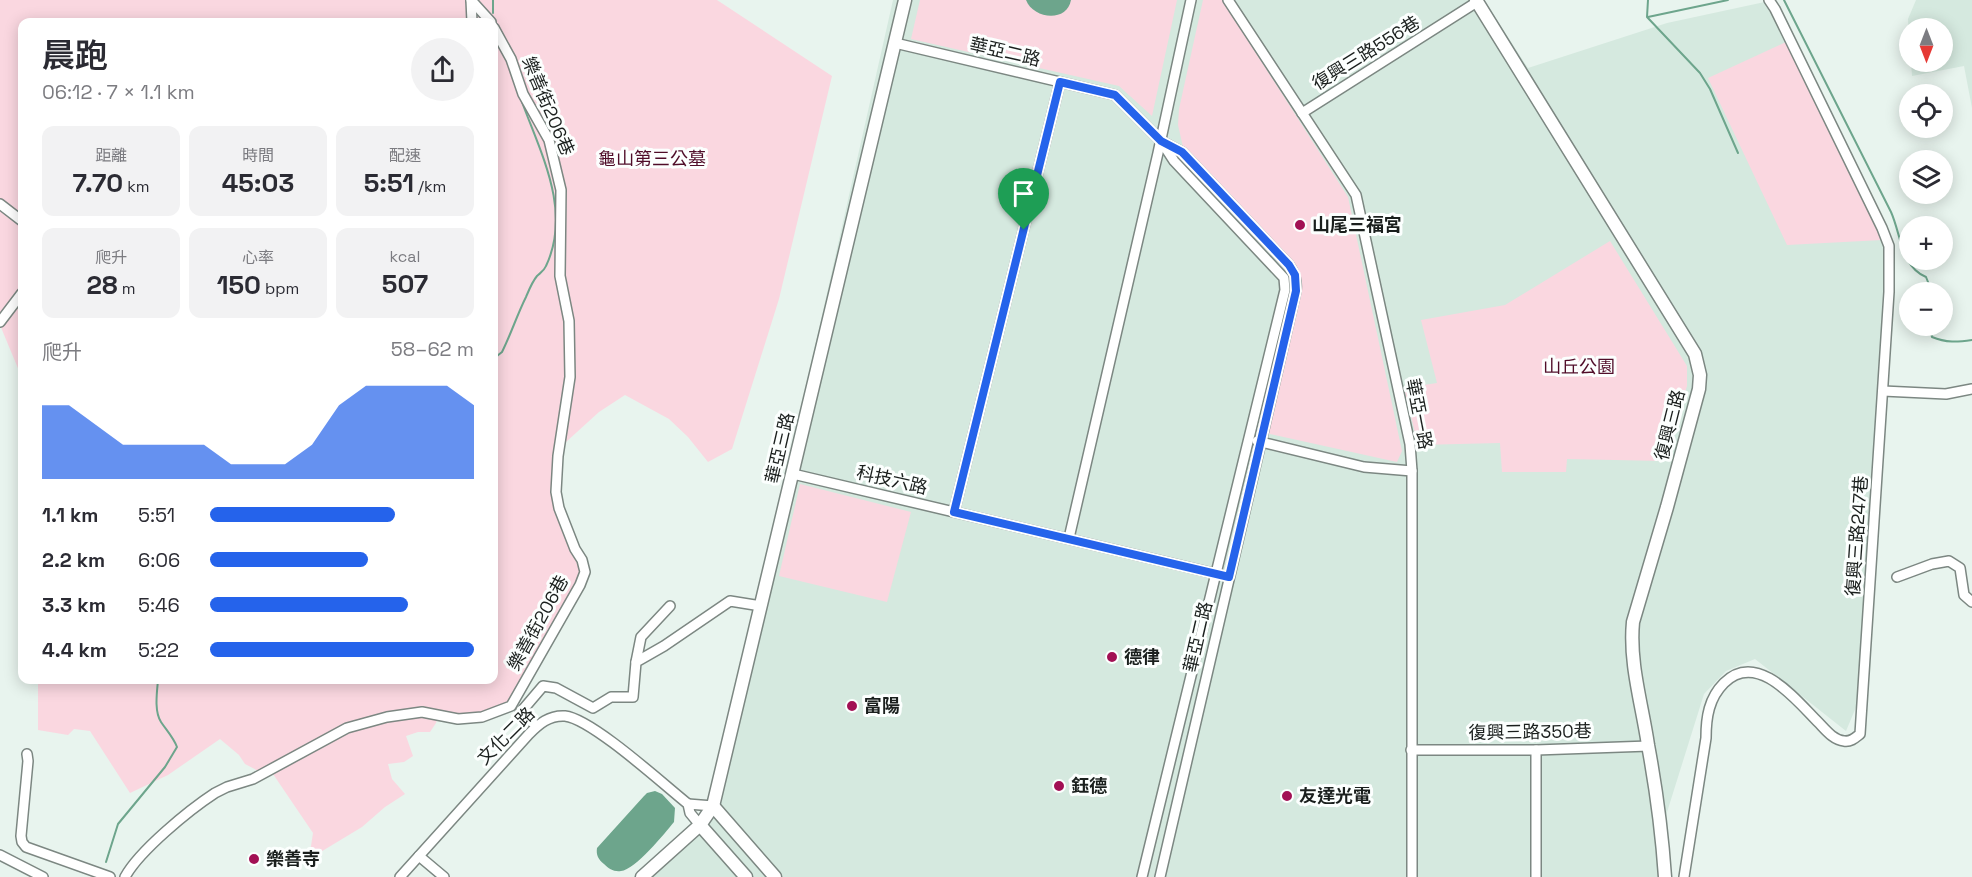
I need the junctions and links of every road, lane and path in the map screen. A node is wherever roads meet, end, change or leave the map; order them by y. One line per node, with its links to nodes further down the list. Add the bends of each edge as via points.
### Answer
1 (471, 0): 7 (street); 8 (street)
2 (905, 0): 10 (street, 華亞三路)
3 (1191, 0): 13 (street)
4 (1228, 0): 12 (street, 華亞一路)
5 (1769, 0): 19 (street, 復興三路247巷, via 1889,246)
6 (1476, 1): 12 (street, 復興三路556巷); 34 (street, 復興三路, via 1695,354 1700,375 1668,507 1633,622 1635,669)
7 (472, 18)
8 (487, 18)
9 (498, 35): 45 (street, 樂善街206巷, via 512,59 523,94 549,140 561,190 560,276 569,321 570,377 556,492 582,560 585,572 580,585 511,706 482,717 458,719 422,712 347,728 253,779 203,800 150,847)
10 (895, 43): 11 (street, 華亞二路); 23 (street, 華亞三路)
11 (1060, 82): 13 (street, 華亞二路, via 1115,95); 24 (street)
12 (1302, 113): 22 (street, 華亞一路, via 1356,195 1410,444)
13 (1161, 141): 20 (street, 華亞二路, via 1174,161 1284,278 1285,290); 21 (street, 華亞二路, via 1182,152 1295,275 1296,291); 25 (street)
14 (0, 204): 15 (street)
15 (18, 218)
16 (18, 298): 17 (street)
17 (0, 322)
18 (1972, 389): 19 (street, via 1946,394)
19 (1883, 391): 56 (street, 復興三路247巷, via 1860,734 1852,741 1832,735 1760,672 1749,671 1728,679 1709,707)
20 (1249, 439): 21 (street); 26 (street, 華亞二路)
21 (1261, 442): 22 (street, via 1364,467); 27 (street, 華亞二路)
22 (1412, 471): 35 (street, 華亞一路)
23 (793, 474): 24 (street, 科技六路); 31 (street, 華亞三路)
24 (954, 512): 25 (street, 科技六路)
25 (1069, 538): 26 (street, 科技六路)
26 (1216, 574): 27 (street, 科技六路); 51 (street, 華亞二路)
27 (1229, 577): 52 (street, 華亞二路)
28 (1897, 577): 29 (street, via 1949,561 1960,568 1964,595)
29 (1972, 602)
30 (670, 606): 32 (street, via 641,638)
31 (761, 606): 32 (street, via 730,601); 39 (street, 華亞三路)
32 (636, 662): 33 (street, via 633,697 611,697 593,708 556,688 543,686 520,713)
33 (537, 726): 38 (street, 文化二路, via 551,717 582,721); 42 (street, 文化二路)
34 (1649, 746): 36 (street, 復興三路350巷); 55 (street, 復興三路)
35 (1411, 750): 36 (street, 復興三路350巷); 53 (street, 華亞一路)
36 (1536, 750): 54 (street)
37 (27, 754): 44 (street, via 22,842 26,847)
38 (688, 804): 39 (street); 40 (street, 文化二路)
39 (713, 806): 40 (street, 華亞三路); 50 (street)
40 (700, 825): 48 (street, 華亞三路); 49 (street, 文化二路)
41 (0, 855): 43 (street)
42 (419, 856): 46 (street, 文化二路); 47 (street)
43 (43, 877)
44 (110, 877)
45 (125, 877)
46 (400, 877)
47 (444, 877)
48 (642, 877)
49 (746, 877)
50 (775, 877)
51 (1142, 877)
52 (1160, 877)
53 (1412, 877)
54 (1536, 877)
55 (1665, 877)
56 (1684, 877)

